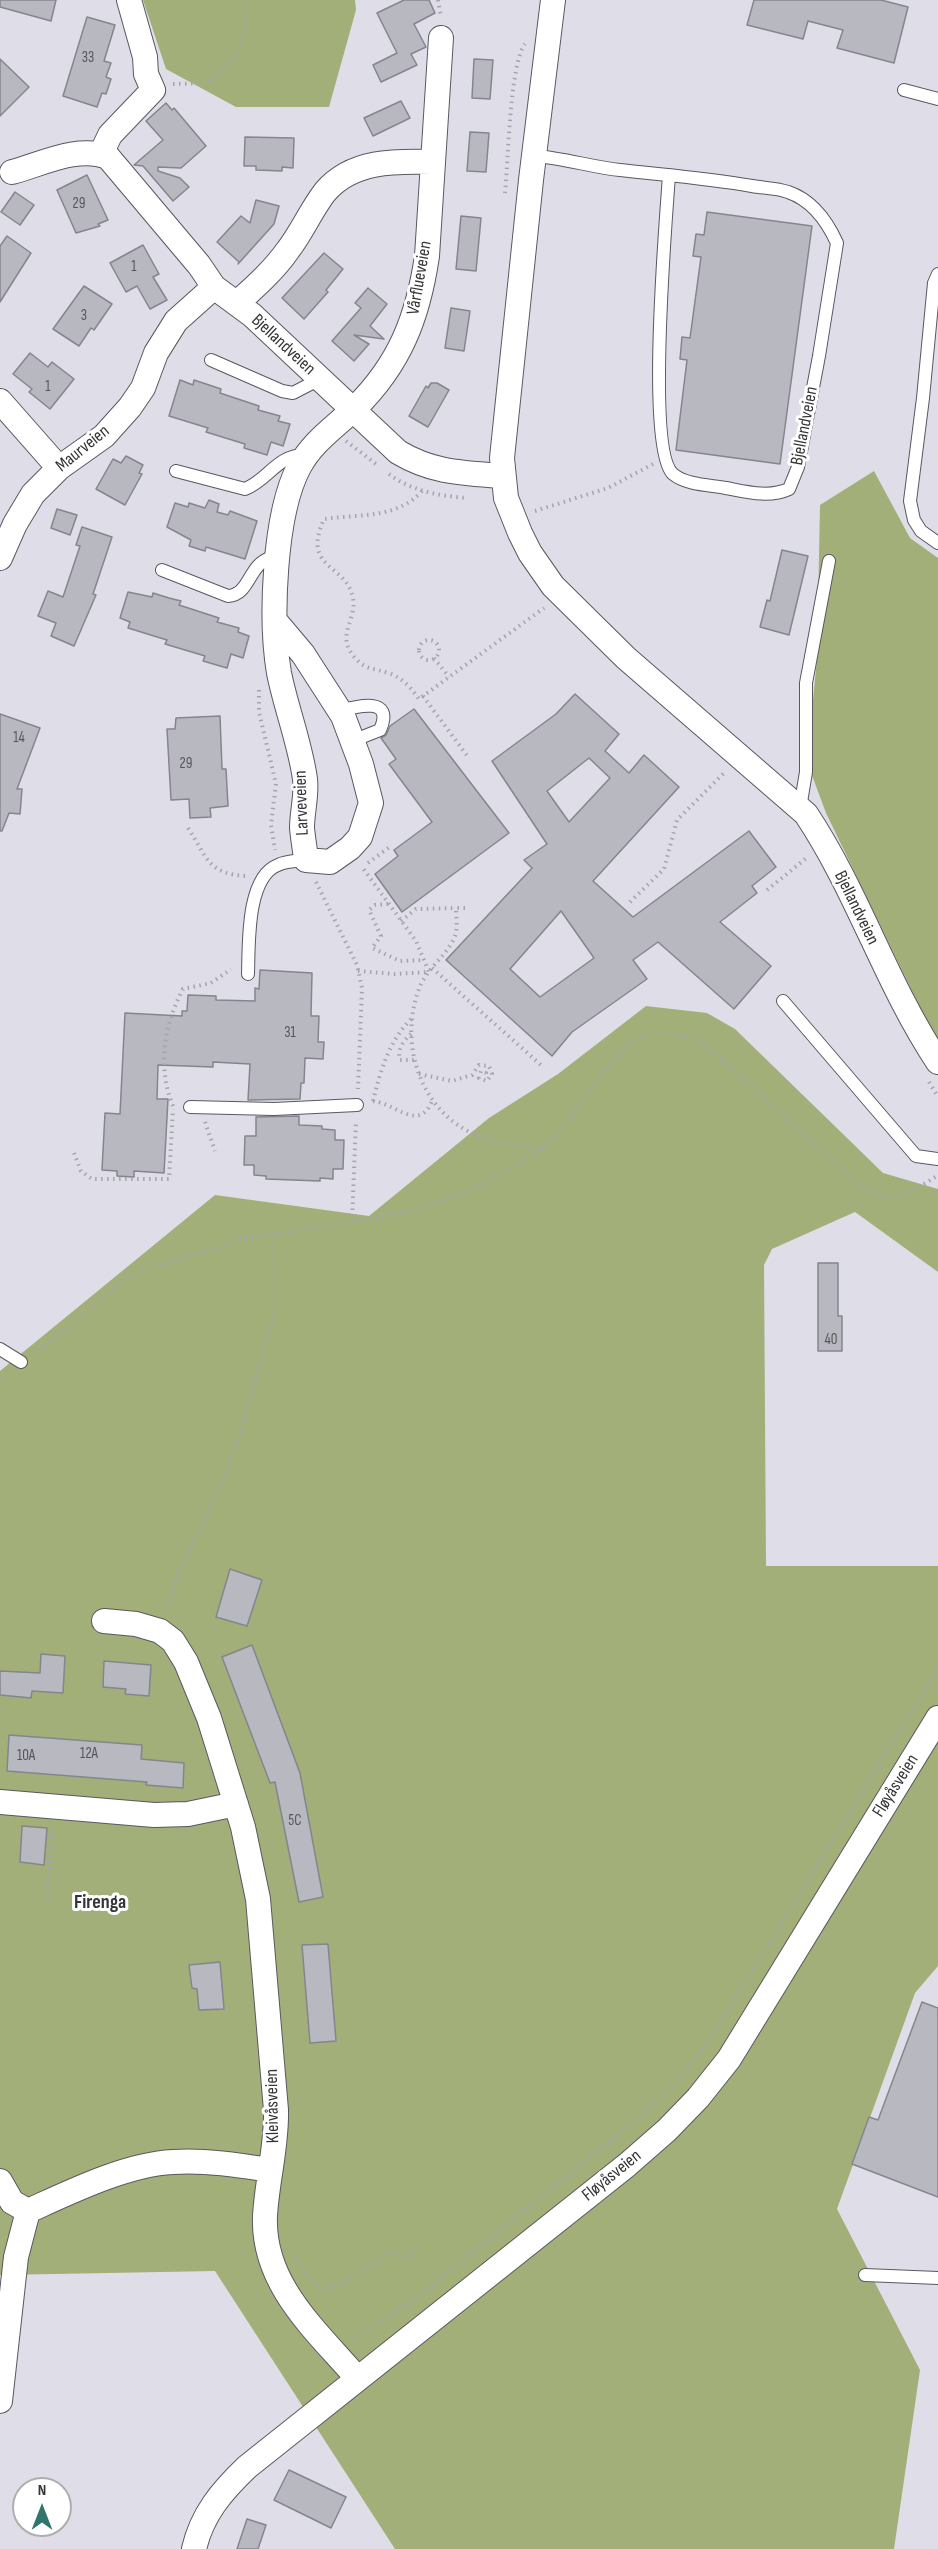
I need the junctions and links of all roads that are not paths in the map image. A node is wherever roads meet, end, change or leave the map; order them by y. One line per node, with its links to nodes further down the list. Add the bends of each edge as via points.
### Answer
1 (129, 0): 6 (street, via 153,90 110,135)
2 (553, 0): 7 (street, Bjellandveien)
3 (441, 38): 8 (street, Vårflueveien)
4 (904, 90): 5 (lane)
5 (938, 99)
6 (101, 154): 9 (street, via 83,152); 12 (street, Bjellandveien, via 129,180)
7 (535, 156): 10 (lane, Bjellandveien); 21 (street, Bjellandveien)
8 (432, 162): 13 (street, via 371,165 345,174 326,191 278,263); 17 (street, Vårflueveien, via 427,256 412,324 380,380)
9 (12, 172)
10 (669, 175): 10 (lane, Bjellandveien, via 788,192 814,207 837,243 798,467 789,489 778,494 685,481 674,475 664,459 658,352)
11 (938, 274): 22 (lane, via 910,501 921,531)
12 (214, 287): 13 (street, Bjellandveien); 19 (street, Maurveien, via 176,321 130,407 104,436)
13 (237, 303): 15 (street, Bjellandveien)
14 (211, 360): 15 (lane, via 282,392 293,393)
15 (320, 379): 17 (street, Bjellandveien)
16 (0, 401): 19 (street)
17 (352, 411): 18 (street, Larveveien); 21 (street, Bjellandveien, via 398,452 416,462 448,472)
18 (306, 455): 20 (lane, via 286,458 245,489); 23 (street, Larveveien, via 288,493)
19 (59, 468): 24 (street, Maurveien, via 33,494)
20 (176, 471)
21 (503, 476): 30 (street, Bjellandveien, via 514,519 530,553 553,586 626,658)
22 (938, 543)
23 (278, 554): 26 (lane, via 256,568 235,596); 27 (street, Larveveien)
24 (0, 558)
25 (829, 561): 30 (lane, via 806,683 806,772)
26 (162, 570)
27 (276, 622): 28 (street, Larveveien, via 303,654); 31 (street, Larveveien, via 279,670 304,777 302,827)
28 (339, 711): 29 (street, Larveveien); 29 (lane, via 366,703 382,713 380,730)
29 (352, 741): 31 (street, Larveveien, via 371,803 360,837 330,862)
30 (800, 808): 34 (street, Bjellandveien, via 821,837 920,1036)
31 (306, 860): 32 (lane, via 278,865 263,878 251,914)
32 (248, 974)
33 (783, 1001): 37 (lane, via 916,1156)
34 (933, 1071)
35 (357, 1103): 36 (lane, via 274,1109)
36 (195, 1107)
37 (938, 1159)
38 (0, 1349): 39 (lane)
39 (21, 1362)
40 (104, 1621): 43 (street, Kleivåsveien, via 136,1623 160,1631 173,1641 209,1718)
41 (938, 1718): 49 (street, Fløyåsveien, via 767,2001 698,2098 627,2165)
42 (0, 1802): 43 (street, via 154,1815 188,1814)
43 (236, 1804): 44 (street, Kleivåsveien, via 258,1899 277,2131)
44 (270, 2170): 46 (street, via 226,2162 171,2162 130,2170); 49 (street, Kleivåsveien, via 265,2234 276,2277 302,2315)
45 (0, 2181): 46 (street, via 12,2202)
46 (28, 2211): 50 (street, via 16,2257)
47 (865, 2275): 48 (lane)
48 (938, 2278)
49 (358, 2379): 51 (street, Fløyåsveien, via 247,2467 222,2492 209,2509)
50 (0, 2401)
51 (194, 2549)

